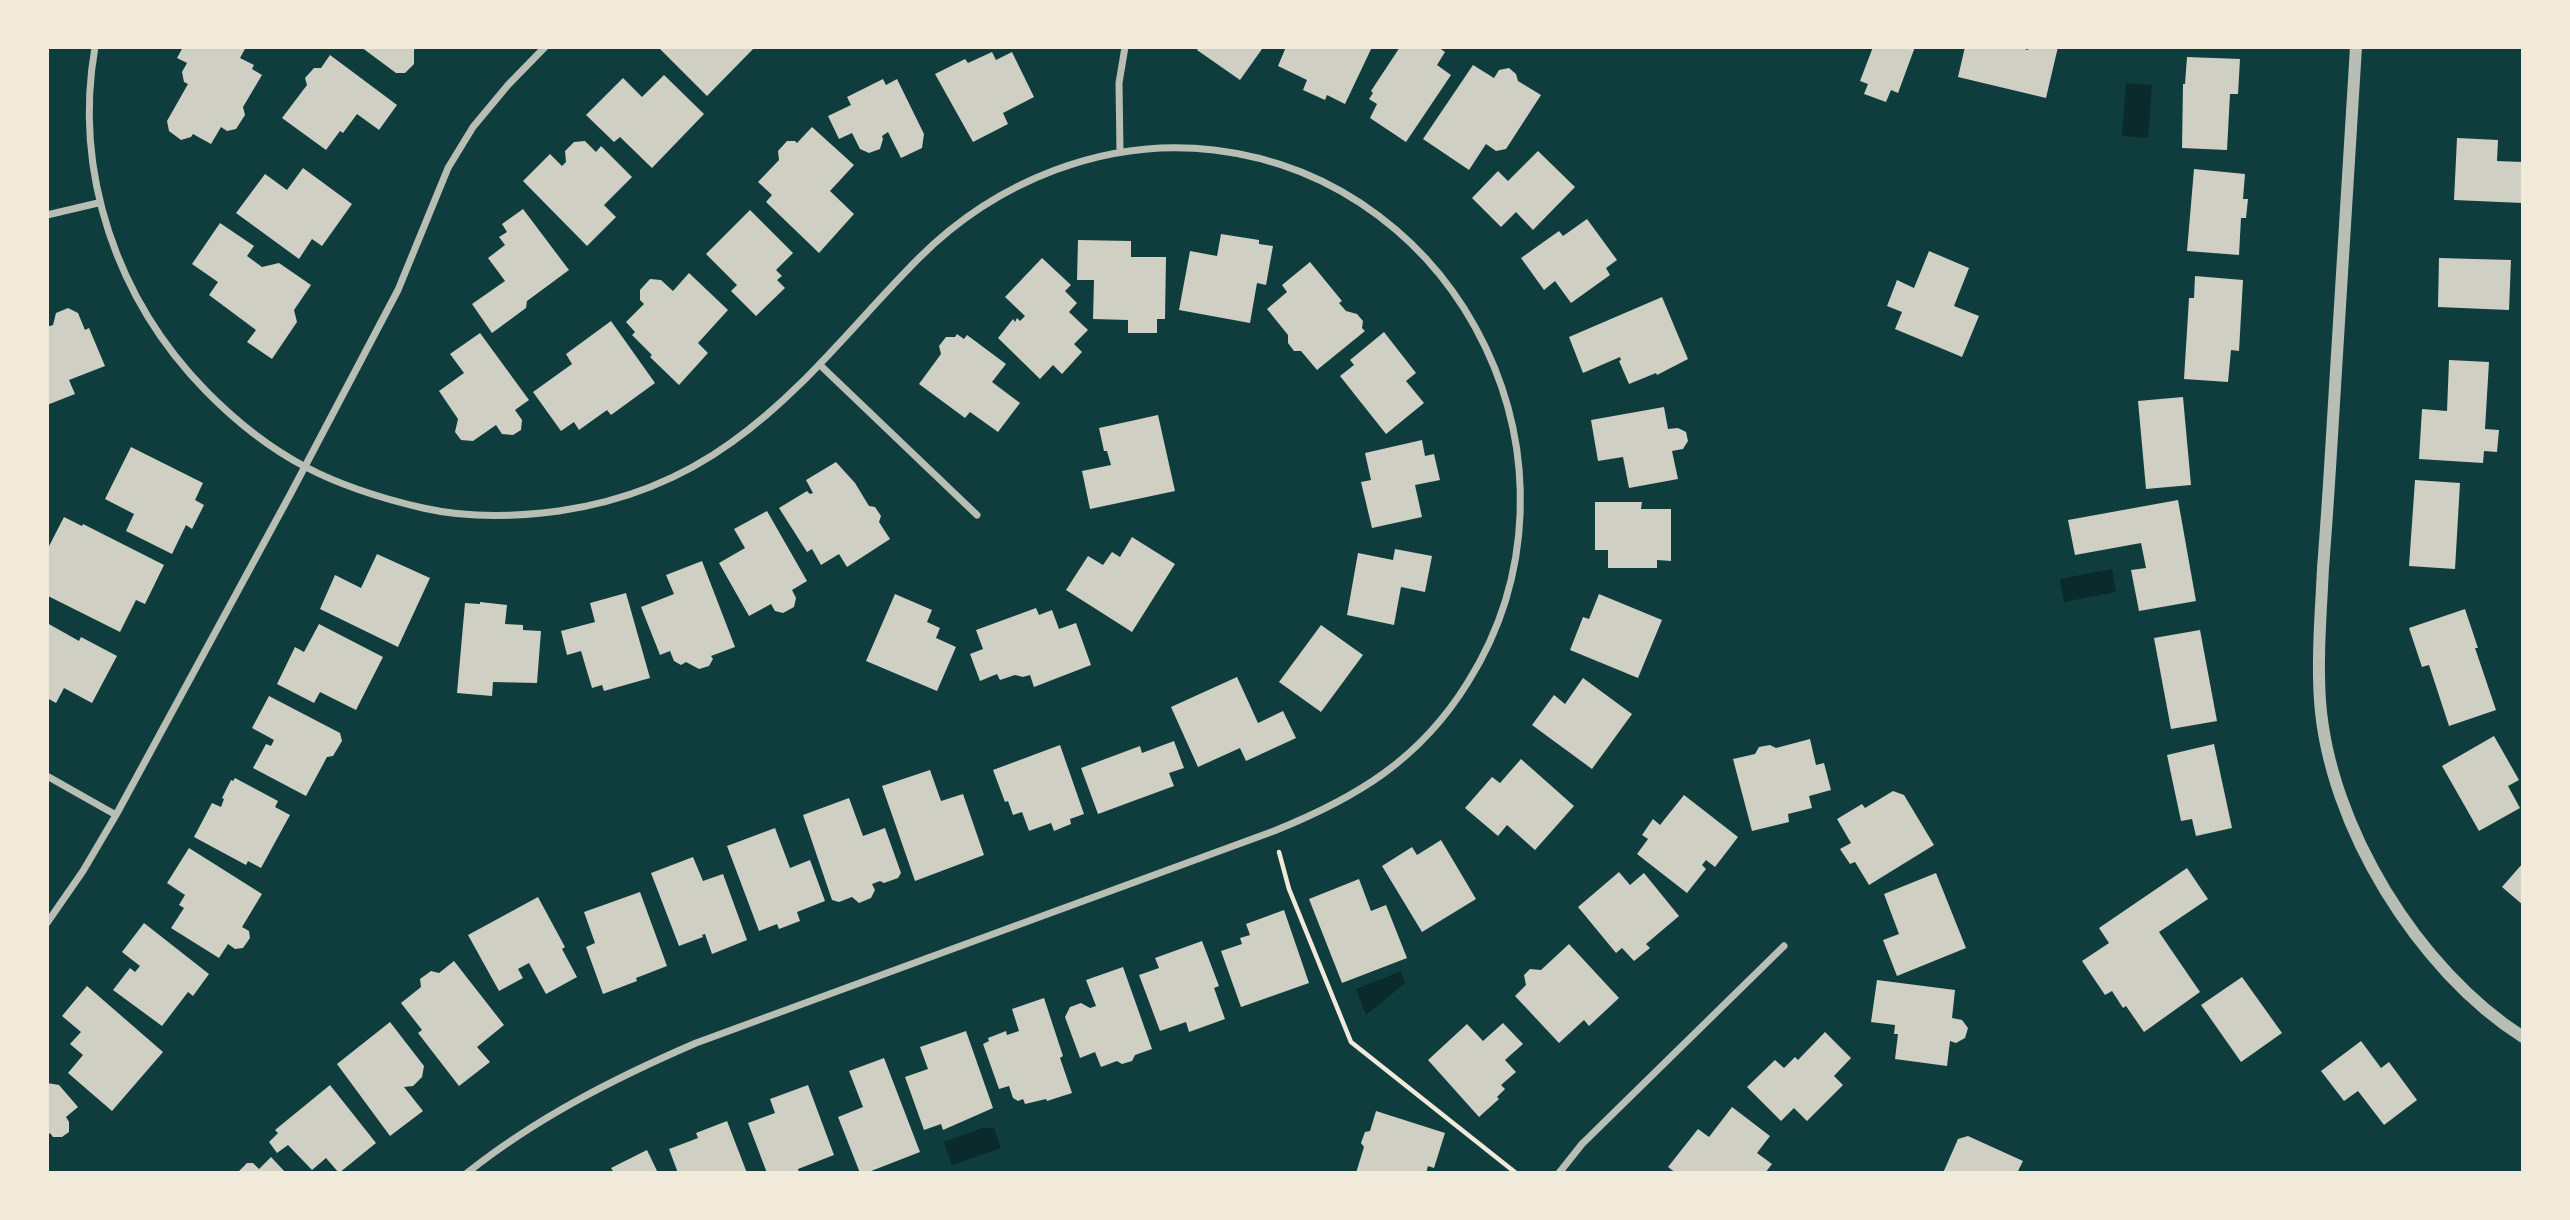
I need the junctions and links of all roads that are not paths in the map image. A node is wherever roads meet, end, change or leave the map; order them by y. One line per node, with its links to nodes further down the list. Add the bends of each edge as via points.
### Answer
1 (95, 47): 6 (street, via 90,115)
2 (545, 47): 9 (street, via 472,127 457,151 398,290)
3 (1125, 47): 5 (street, via 1119,83)
4 (2356, 47): 15 (street, via 2322,595 2320,702 2341,793 2379,879 2447,974 2487,1012)
5 (1120, 152): 8 (street, via 1012,188 964,219 918,258); 16 (street, via 1168,147 1214,150 1270,162 1319,180 1386,221 1443,275 1463,303 1505,391 1521,494 1521,525 1503,607 1470,680 1423,740 1346,799 1274,831 648,1063 558,1110)
6 (98, 203): 7 (street); 9 (street, via 134,290 184,367 245,427)
7 (47, 215)
8 (820, 365): 9 (street, via 752,428 706,459 662,482 591,506 526,514 449,513 383,498); 10 (street)
9 (305, 468): 12 (street)
10 (977, 515)
11 (47, 776): 12 (street)
12 (116, 815): 13 (street)
13 (47, 923)
14 (1784, 946): 17 (street, via 1582,1144)
15 (2523, 1037)
16 (467, 1173)
17 (1559, 1173)

